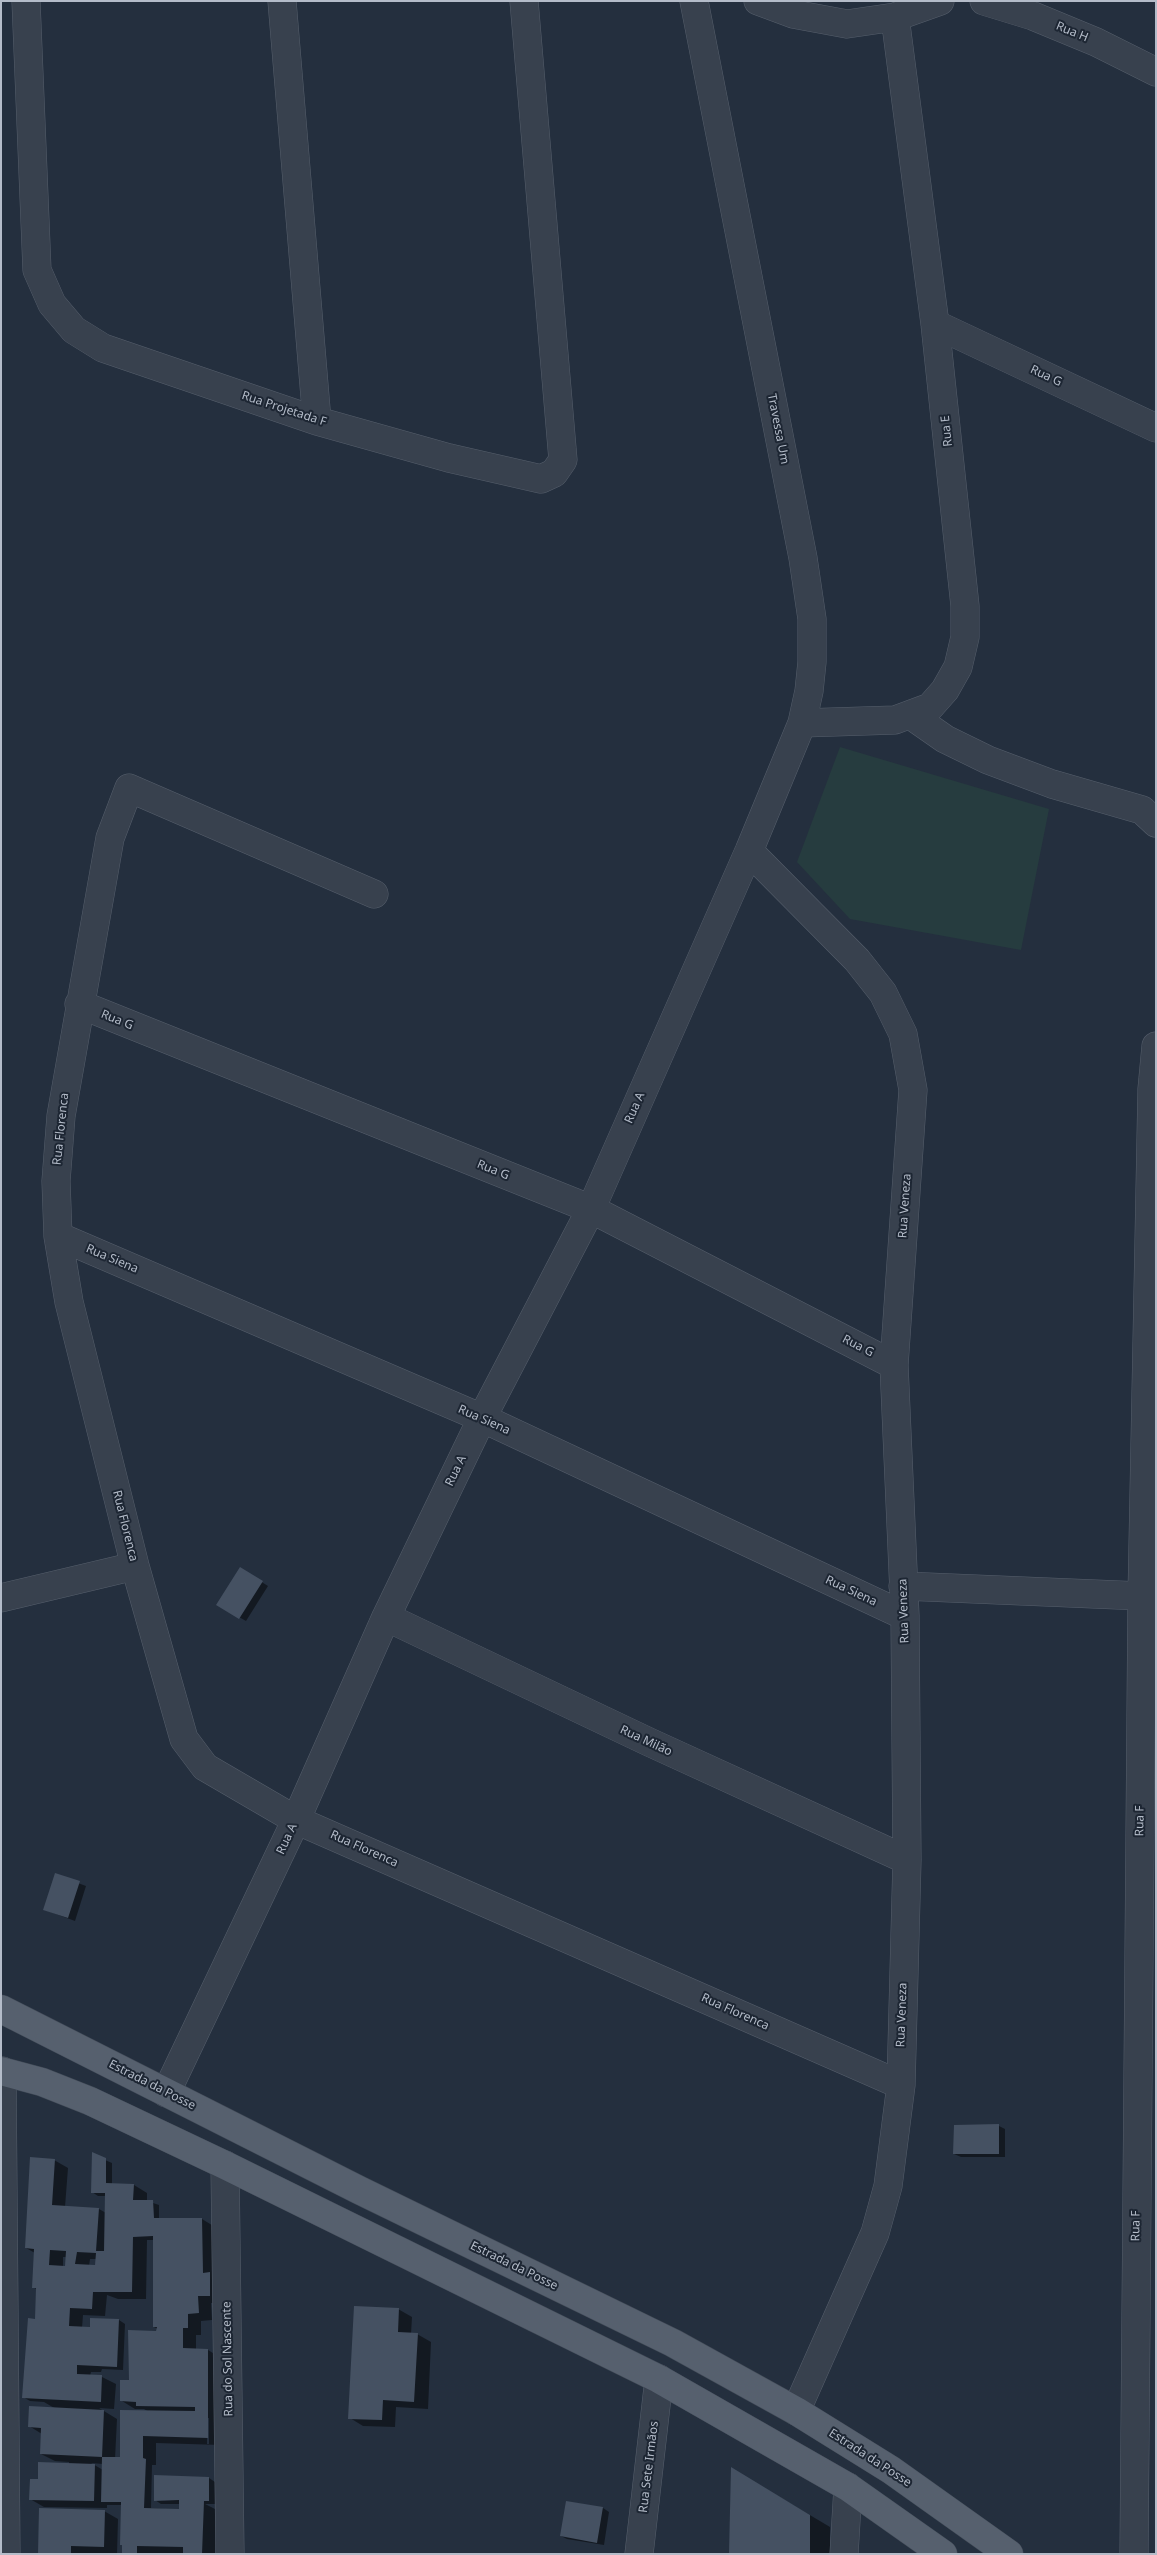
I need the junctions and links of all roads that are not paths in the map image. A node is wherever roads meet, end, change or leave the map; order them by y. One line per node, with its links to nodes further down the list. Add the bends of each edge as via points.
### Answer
1 (26, 1): 11 (street, Rua Projetada F, via 37,270 52,304 74,330 103,348)
2 (282, 1): 11 (street)
3 (524, 1): 11 (street, Rua Projetada F, via 563,460 554,473 541,479)
4 (694, 1): 14 (street, Travessa Um, via 806,575 812,619 812,662)
5 (758, 1): 8 (street, via 793,14 847,24)
6 (940, 1): 8 (street)
7 (984, 1): 9 (street, Rua H, via 1096,42)
8 (895, 17): 10 (street, Rua E)
9 (1156, 72)
10 (935, 324): 12 (street, Rua G); 13 (street, Rua E, via 965,606 965,637 958,666 946,690 930,707)
11 (318, 421)
12 (1156, 428)
13 (912, 716): 14 (street, Rua E, via 895,720); 15 (street, via 945,739 988,760 1052,784 1142,810)
14 (802, 723): 16 (street, Travessa Um)
15 (1156, 823)
16 (749, 851): 20 (street, Rua A); 22 (street, Rua Veneza, via 857,960 883,993 903,1034 912,1090)
17 (374, 894): 18 (street, Rua Florenca, via 129,788 110,838)
18 (79, 1004): 20 (street, Rua G); 21 (street, Rua Florenca, via 61,1116 56,1181)
19 (1156, 1046): 25 (street, Rua F, via 1152,1089)
20 (590, 1209): 22 (street, Rua G); 23 (street, Rua A)
21 (58, 1236): 23 (street, Rua Siena); 24 (street, Rua Florenca, via 69,1302)
22 (894, 1365): 26 (street, Rua Veneza)
23 (482, 1418): 28 (street, Rua Siena); 29 (street, Rua A)
24 (135, 1566): 27 (street); 31 (street, Rua Florenca, via 184,1739 205,1767)
25 (1147, 1582): 26 (street); 30 (street, Rua F)
26 (902, 1586): 28 (street, Rua Veneza)
27 (1, 1598)
28 (905, 1616): 32 (street, Rua Veneza)
29 (386, 1617): 31 (street, Rua A); 32 (street, Rua Milão)
30 (1148, 1786): 39 (street, Rua F)
31 (296, 1820): 35 (street, Rua Florenca); 36 (street, Rua A)
32 (907, 1860): 35 (street, Rua Veneza)
33 (1, 2009): 36 (main road, Estrada da Posse)
34 (2, 2071): 37 (main road, via 90,2101); 42 (street)
35 (901, 2085): 40 (street, Rua Veneza, via 888,2186 875,2233)
36 (166, 2093): 40 (main road, Estrada da Posse, via 673,2343)
37 (225, 2165): 38 (main road); 43 (street, Rua do Sol Nascente)
38 (659, 2379): 41 (main road); 44 (street, Rua Sete Irmãos)
39 (1145, 2382): 48 (street, Rua F)
40 (796, 2411): 47 (main road, Estrada da Posse, via 891,2470)
41 (848, 2487): 45 (street); 46 (main road)
42 (6, 2554)
43 (230, 2554)
44 (639, 2554)
45 (844, 2554)
46 (943, 2554)
47 (1009, 2554)
48 (1134, 2554)

